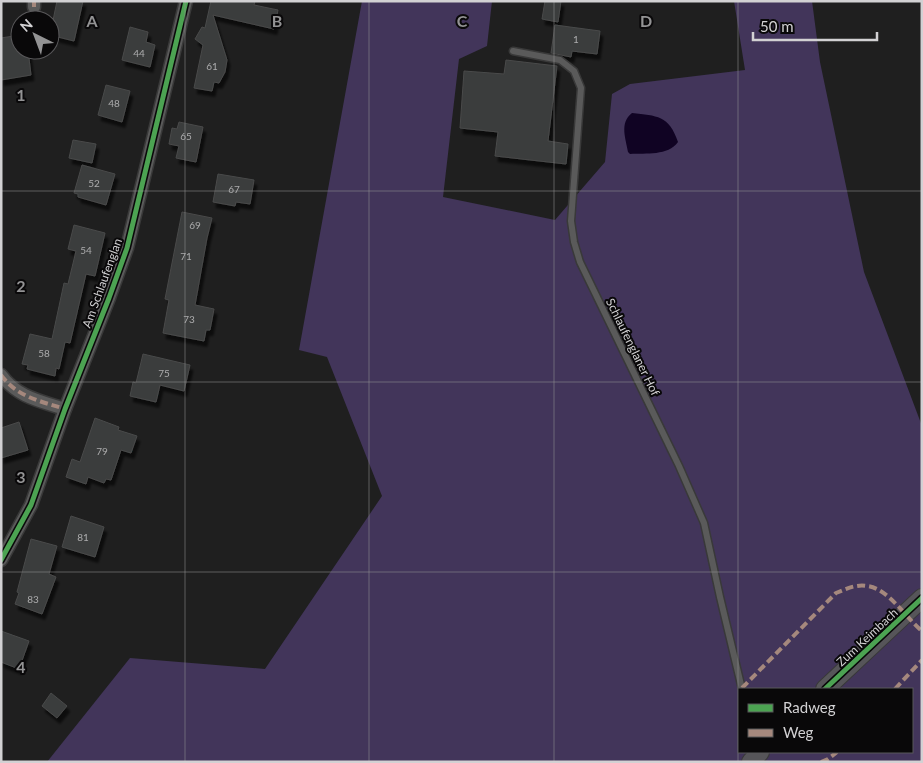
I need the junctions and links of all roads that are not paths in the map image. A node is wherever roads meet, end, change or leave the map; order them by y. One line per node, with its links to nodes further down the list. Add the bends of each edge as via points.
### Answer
1 (186, 1): 4 (street, Am Schlaufenglan, via 127,248)
2 (513, 51): 7 (lane, Schlaufenglaner Hof, via 560,60 574,71 581,88 571,221 574,242 580,262 680,466 704,523)
3 (1, 375): 4 (street, via 9,386 25,396)
4 (65, 409): 5 (street, Am Schlaufenglan, via 31,505)
5 (1, 560)
6 (918, 601): 8 (street, Zum Keimbach)
7 (742, 688)
8 (826, 688)

